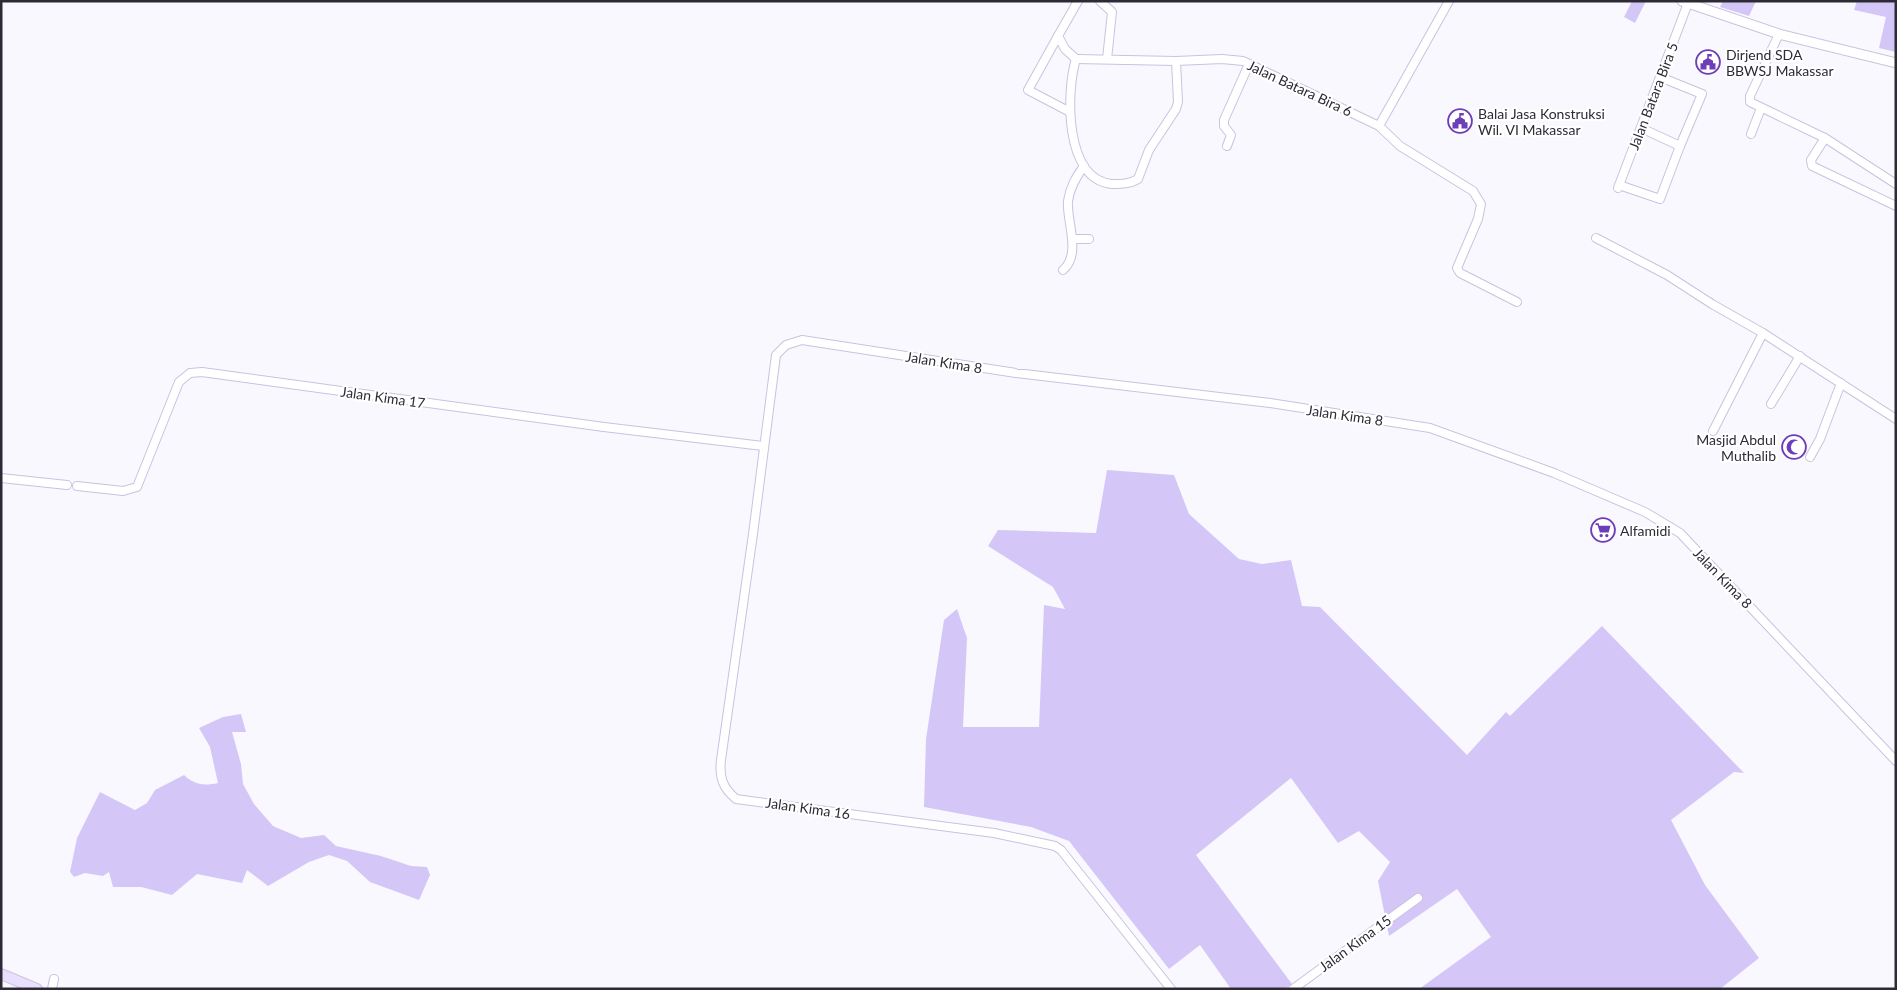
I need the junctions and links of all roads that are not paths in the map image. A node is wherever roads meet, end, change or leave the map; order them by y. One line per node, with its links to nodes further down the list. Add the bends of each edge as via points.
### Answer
1 (1078, 1): 6 (street)
2 (1100, 1): 8 (street, via 1112,12)
3 (1449, 1): 15 (street)
4 (1685, 2): 5 (street); 12 (street, Jalan Batara Bira 5)
5 (1779, 34): 10 (street); 13 (street, via 1749,98)
6 (1058, 36): 7 (street); 14 (street, via 1028,90)
7 (1076, 59): 8 (street, Jalan Batara Bira 6); 14 (street, via 1069,85)
8 (1107, 60): 9 (street, Jalan Batara Bira 6)
9 (1176, 61): 11 (street, Jalan Batara Bira 6, via 1222,59); 21 (street, via 1176,109 1149,150 1138,179 1130,184 1100,181)
10 (1896, 63)
11 (1249, 64): 15 (street, Jalan Batara Bira 6); 19 (street, via 1224,120 1224,126 1231,135)
12 (1660, 77): 16 (street, Jalan Batara Bira 5); 20 (street, via 1702,94)
13 (1761, 108): 17 (street); 18 (street)
14 (1070, 112): 21 (street, via 1077,150)
15 (1379, 126): 28 (street, Jalan Batara Bira 6, via 1400,146 1473,191 1482,204 1457,268 1460,273)
16 (1641, 128): 20 (street); 20 (street, Jalan Batara Bira 5, via 1619,187 1660,199)
17 (1751, 134)
18 (1825, 138): 22 (street); 23 (street, via 1811,160 1812,166)
19 (1226, 146)
20 (1680, 146)
21 (1084, 166): 25 (street, via 1072,184 1068,204)
22 (1896, 184)
23 (1896, 206)
24 (1596, 238): 29 (street, via 1667,275)
25 (1073, 239): 26 (street); 27 (street)
26 (1089, 239)
27 (1063, 270)
28 (1517, 302)
29 (1763, 333): 30 (street); 34 (street)
30 (1800, 356): 31 (street); 32 (street)
31 (1841, 383): 33 (street); 36 (street)
32 (1771, 404)
33 (1896, 419)
34 (1713, 431)
35 (763, 446): 39 (street, Jalan Kima 17, via 604,428 202,372 190,373 179,382 137,487 123,491); 40 (street, Jalan Kima 8, via 776,355 786,345 802,340 1016,373 1262,402 1430,428 1554,473 1645,512 1674,529); 46 (street, Jalan Kima 16, via 721,760 720,773 727,791 736,799 994,833 1055,846)
36 (1810, 457)
37 (1, 478): 38 (street)
38 (67, 485)
39 (77, 486)
40 (1896, 761)
41 (1418, 898): 47 (street, Jalan Kima 15)
42 (1, 974): 44 (main road)
43 (54, 979): 45 (street)
44 (37, 989)
45 (52, 989)
46 (1171, 989)
47 (1292, 989)

